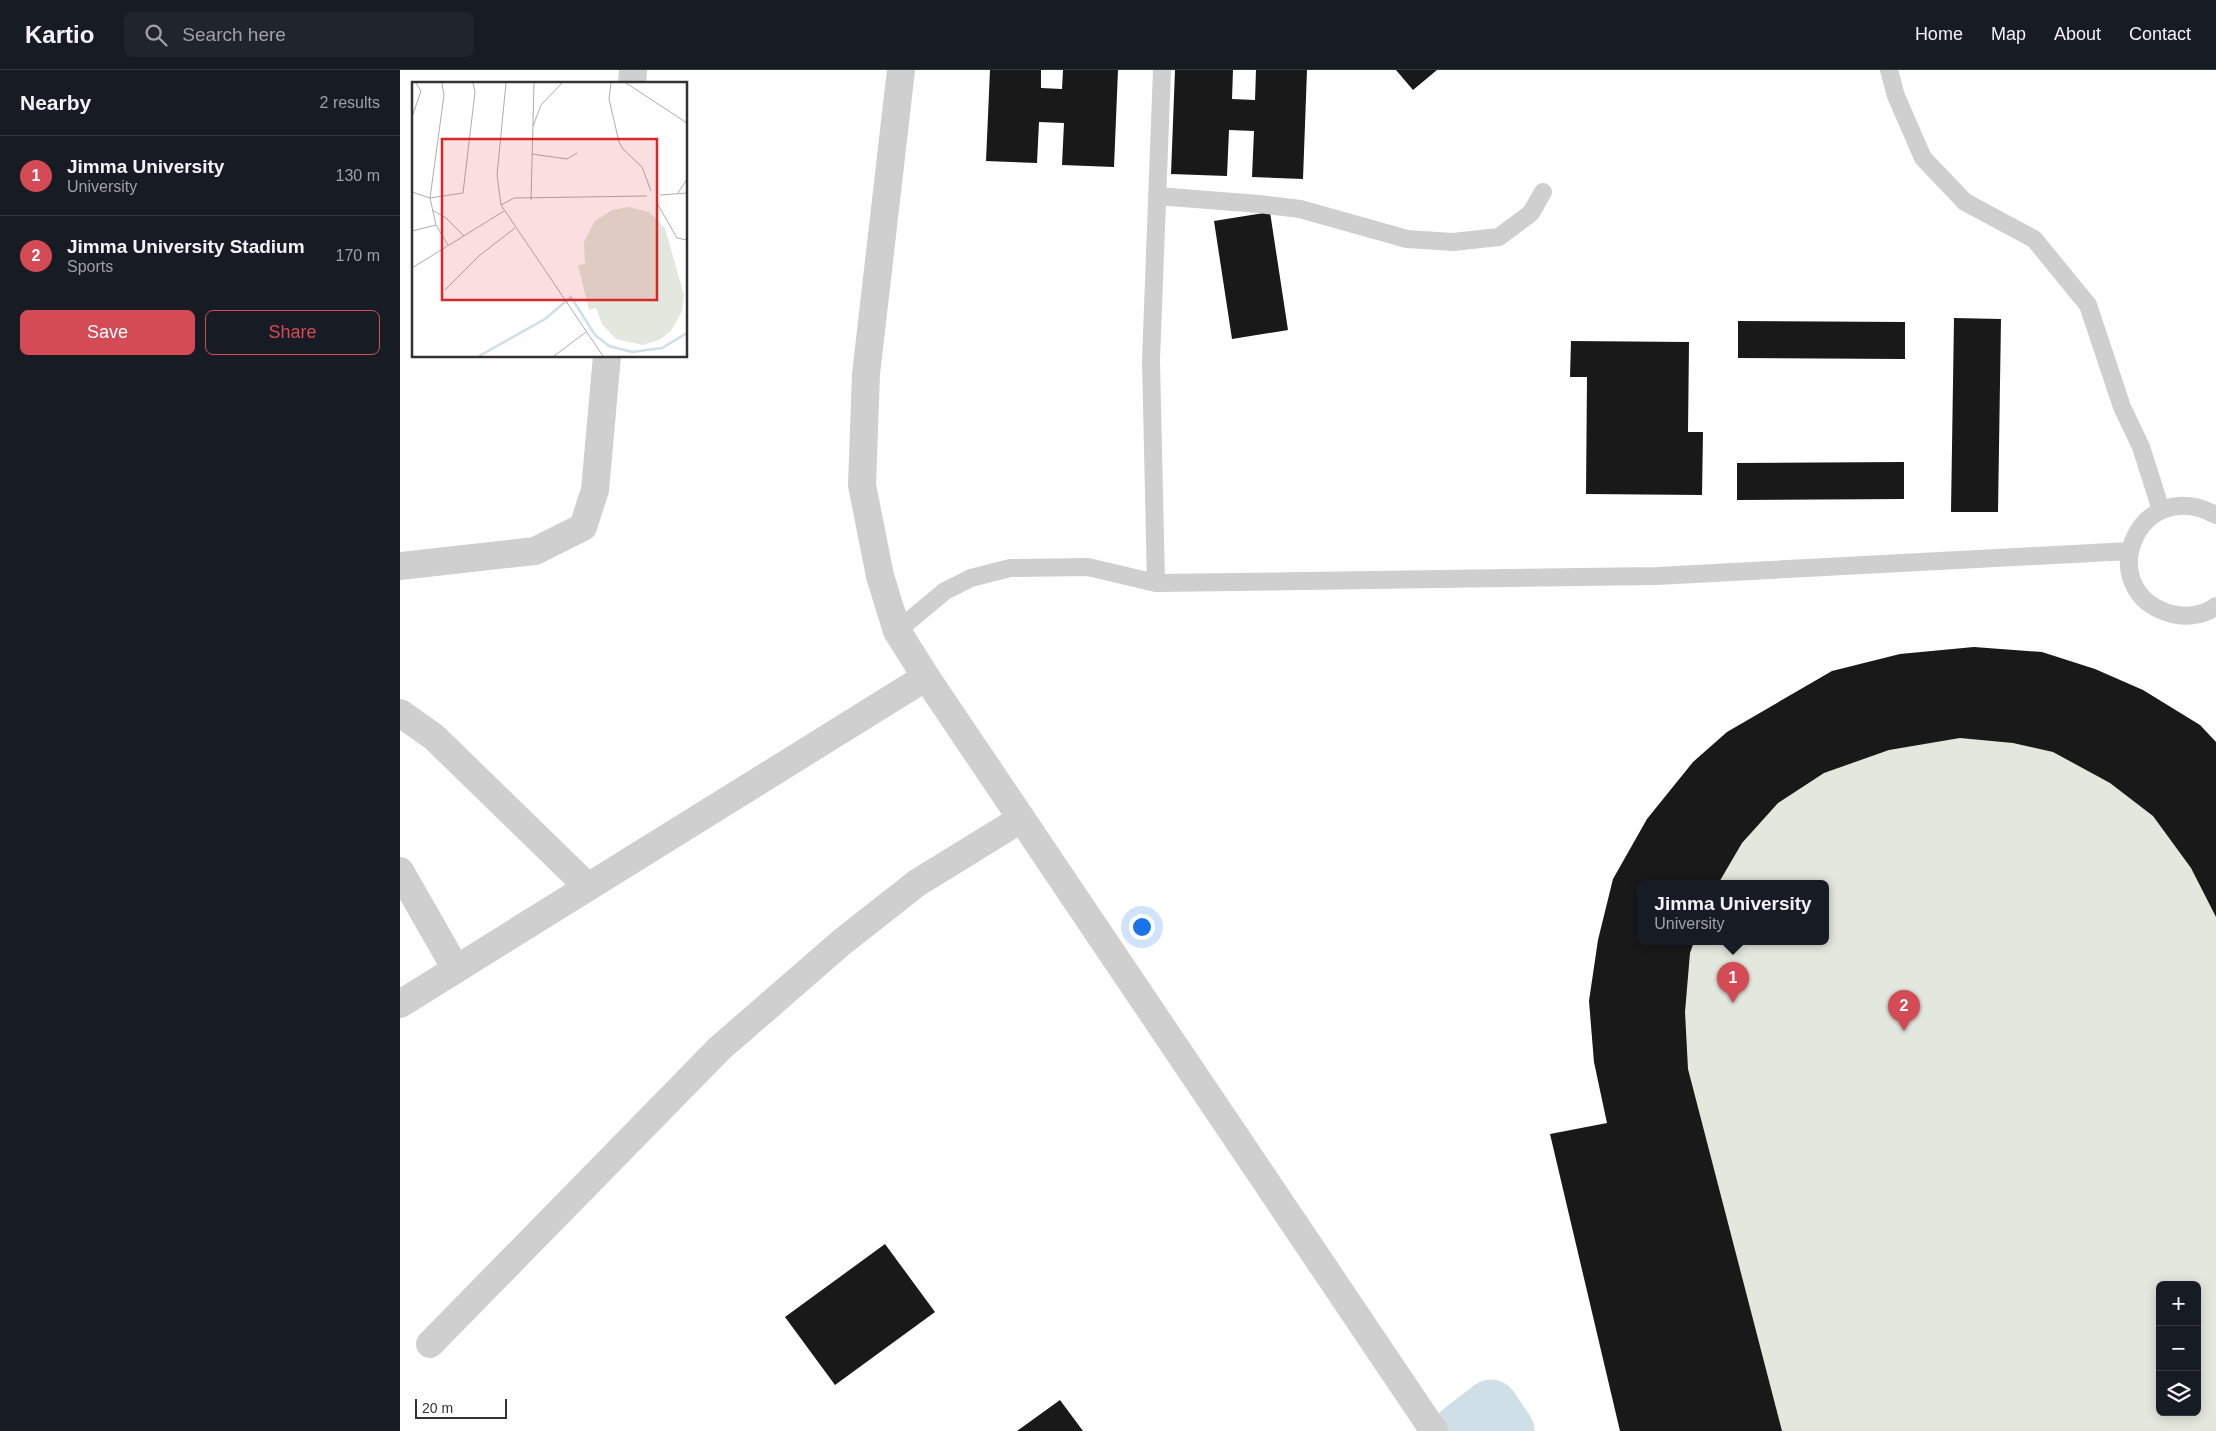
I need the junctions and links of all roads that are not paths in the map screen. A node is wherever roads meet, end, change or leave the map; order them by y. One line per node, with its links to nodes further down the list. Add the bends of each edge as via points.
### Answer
1 (901, 70): 13 (street, via 866,374 862,484 880,576)
2 (1162, 70): 5 (lane)
3 (1889, 70): 7 (lane, via 1896,96 1923,158 1965,202 2034,239 2088,305)
4 (1543, 192): 5 (lane, via 1530,213 1499,237 1453,242 1407,239 1300,210)
5 (1156, 196): 11 (lane, via 1151,360)
6 (607, 358): 10 (street, via 595,490 583,526 535,551)
7 (2161, 510): 8 (lane, via 2180,505 2198,507); 9 (lane, via 2146,520 2135,534)
8 (2216, 515)
9 (2129, 551): 11 (lane, via 1657,576); 12 (lane, via 2129,569 2134,586 2153,606 2178,616)
10 (400, 566)
11 (1156, 583): 13 (lane, via 1088,567 1010,568 970,578 945,591)
12 (2215, 609)
13 (898, 630): 14 (street)
14 (926, 677): 16 (street); 18 (street)
15 (400, 713): 18 (street, via 434,737)
16 (1021, 818): 21 (street, via 917,883 842,942 720,1048); 22 (street)
17 (400, 871): 19 (street)
18 (588, 887): 19 (street)
19 (456, 969): 20 (street)
20 (400, 1004)
21 (430, 1344)
22 (1434, 1431)

